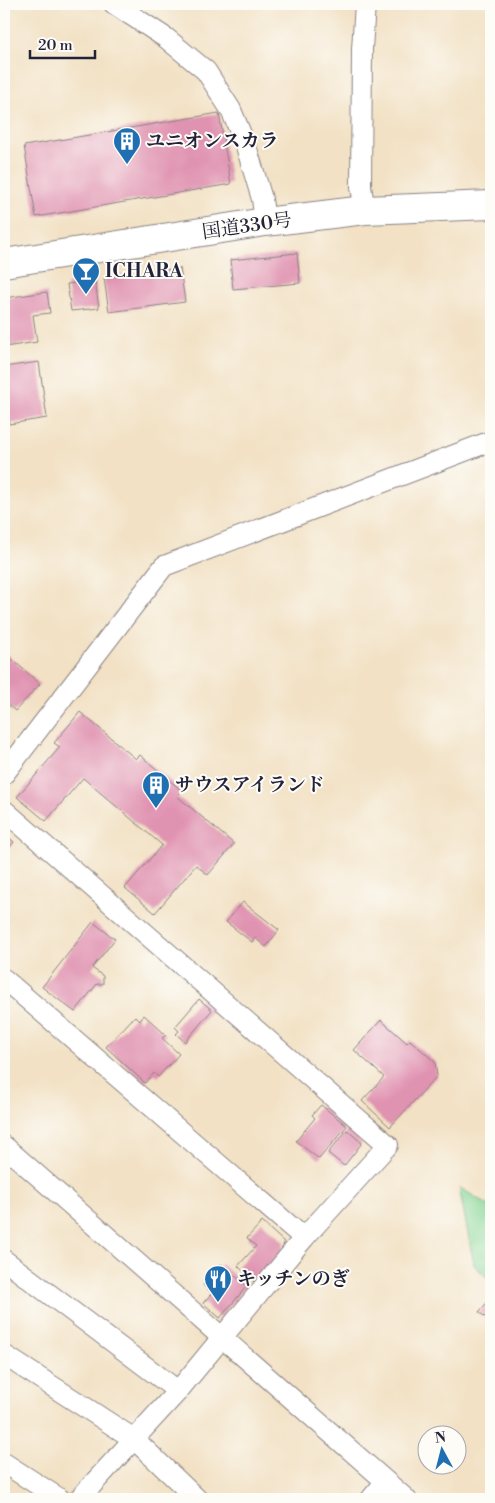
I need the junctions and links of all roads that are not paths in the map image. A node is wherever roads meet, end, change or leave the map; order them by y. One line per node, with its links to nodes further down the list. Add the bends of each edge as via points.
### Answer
1 (114, 4): 5 (street, via 166,38 206,71 231,110 246,146 262,199)
2 (365, 4): 4 (street, via 361,187)
3 (491, 205): 4 (highway, 国道330号)
4 (365, 210): 5 (highway, 国道330号)
5 (265, 222): 6 (highway, 国道330号)
6 (4, 263)
7 (491, 441): 8 (street, via 164,566)
8 (4, 774)
9 (4, 810): 12 (street, via 388,1145)
10 (4, 979): 12 (street)
11 (4, 1146): 14 (street)
12 (304, 1238): 14 (street)
13 (4, 1260): 16 (street)
14 (222, 1338): 16 (street); 19 (street)
15 (4, 1355): 17 (street)
16 (178, 1391): 17 (street)
17 (134, 1439): 21 (street); 22 (street)
18 (4, 1463): 20 (street)
19 (384, 1482): 23 (street); 24 (street)
20 (60, 1499)
21 (79, 1499)
22 (197, 1499)
23 (370, 1499)
24 (406, 1499)

